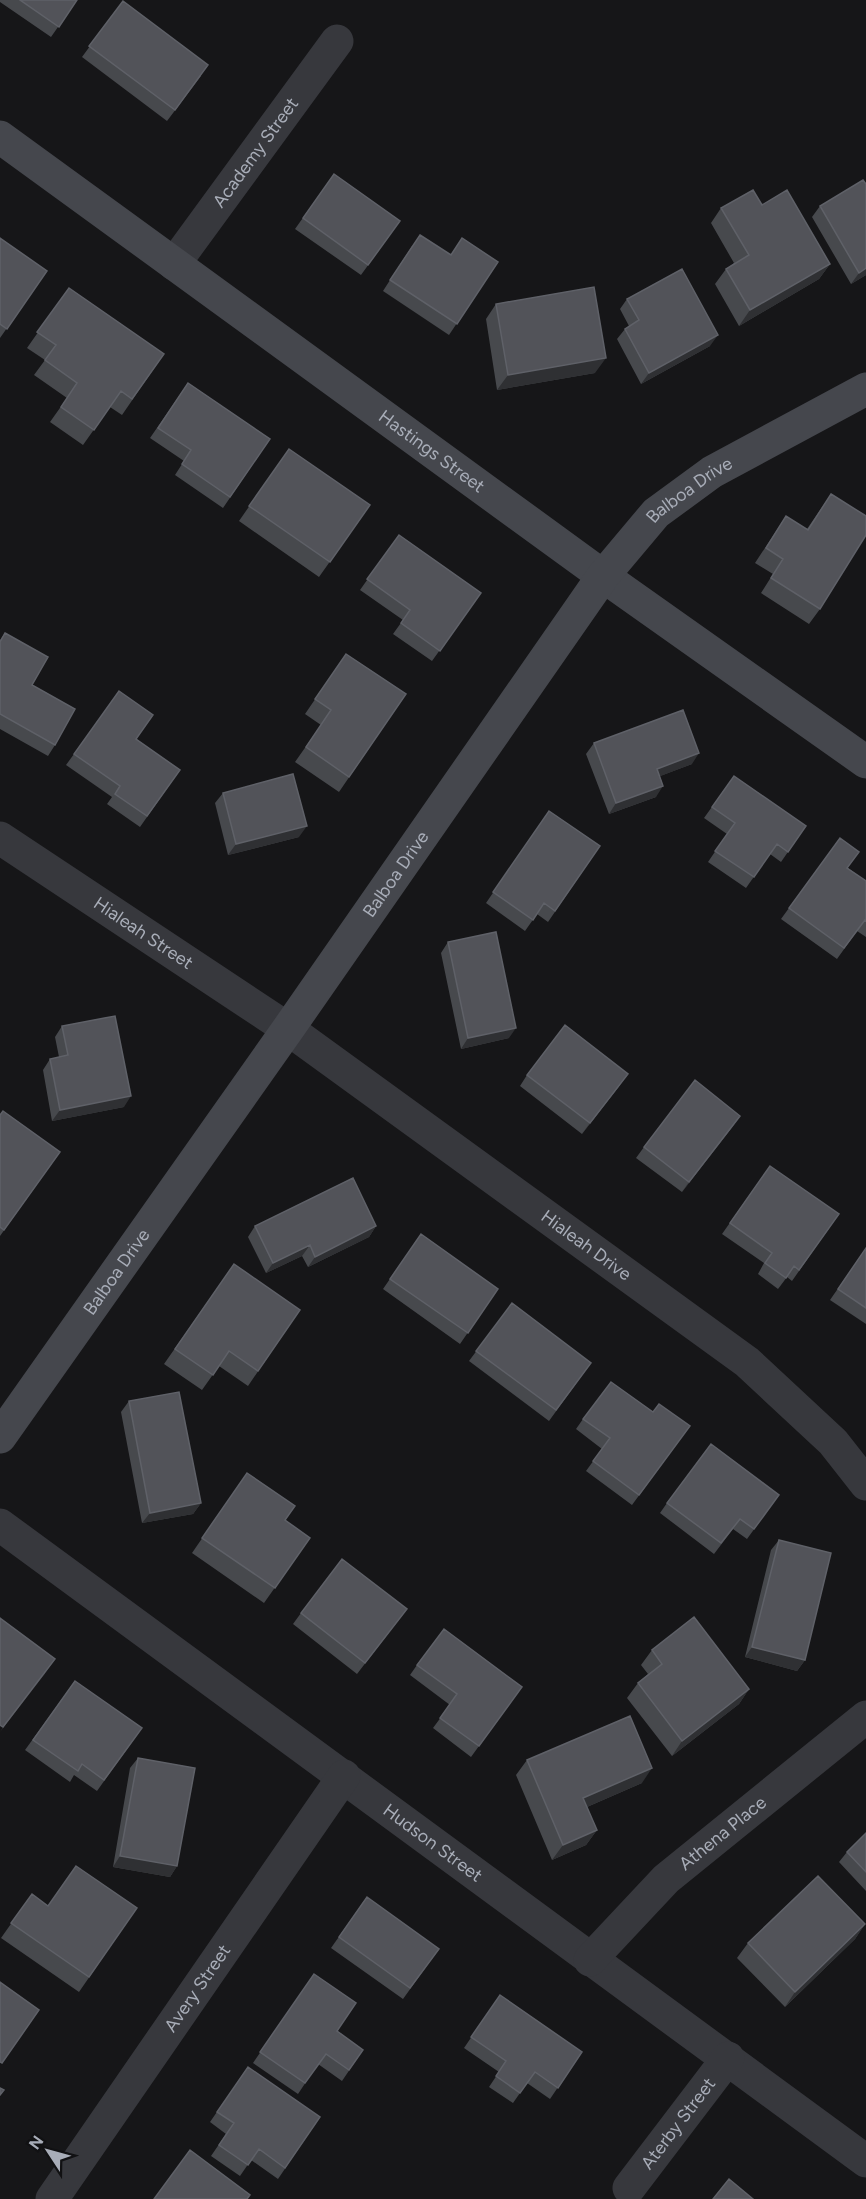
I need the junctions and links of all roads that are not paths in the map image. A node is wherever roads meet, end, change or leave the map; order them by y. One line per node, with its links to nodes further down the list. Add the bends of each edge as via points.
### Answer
1 (337, 41): 3 (street, Academy Street)
2 (0, 137): 3 (street, Hastings Street)
3 (174, 264): 5 (street, Hastings Street)
4 (866, 389): 5 (street, Balboa Drive, via 712,472 656,513)
5 (603, 576): 6 (street, Hastings Street); 8 (street, Balboa Drive)
6 (866, 762)
7 (0, 838): 8 (street, Hialeah Street)
8 (288, 1029): 9 (street, Balboa Drive); 10 (street, Hialeah Drive, via 747,1362 833,1442)
9 (0, 1437)
10 (866, 1484)
11 (0, 1525): 13 (street, Hudson Street)
12 (866, 1717): 14 (street, Athena Place, via 666,1879)
13 (344, 1776): 14 (street, Hudson Street); 18 (street, Avery Street)
14 (590, 1960): 15 (street, Hudson Street)
15 (728, 2058): 16 (street, Hudson Street); 17 (street, Aterby Street)
16 (866, 2161)
17 (629, 2188)
18 (52, 2199)

